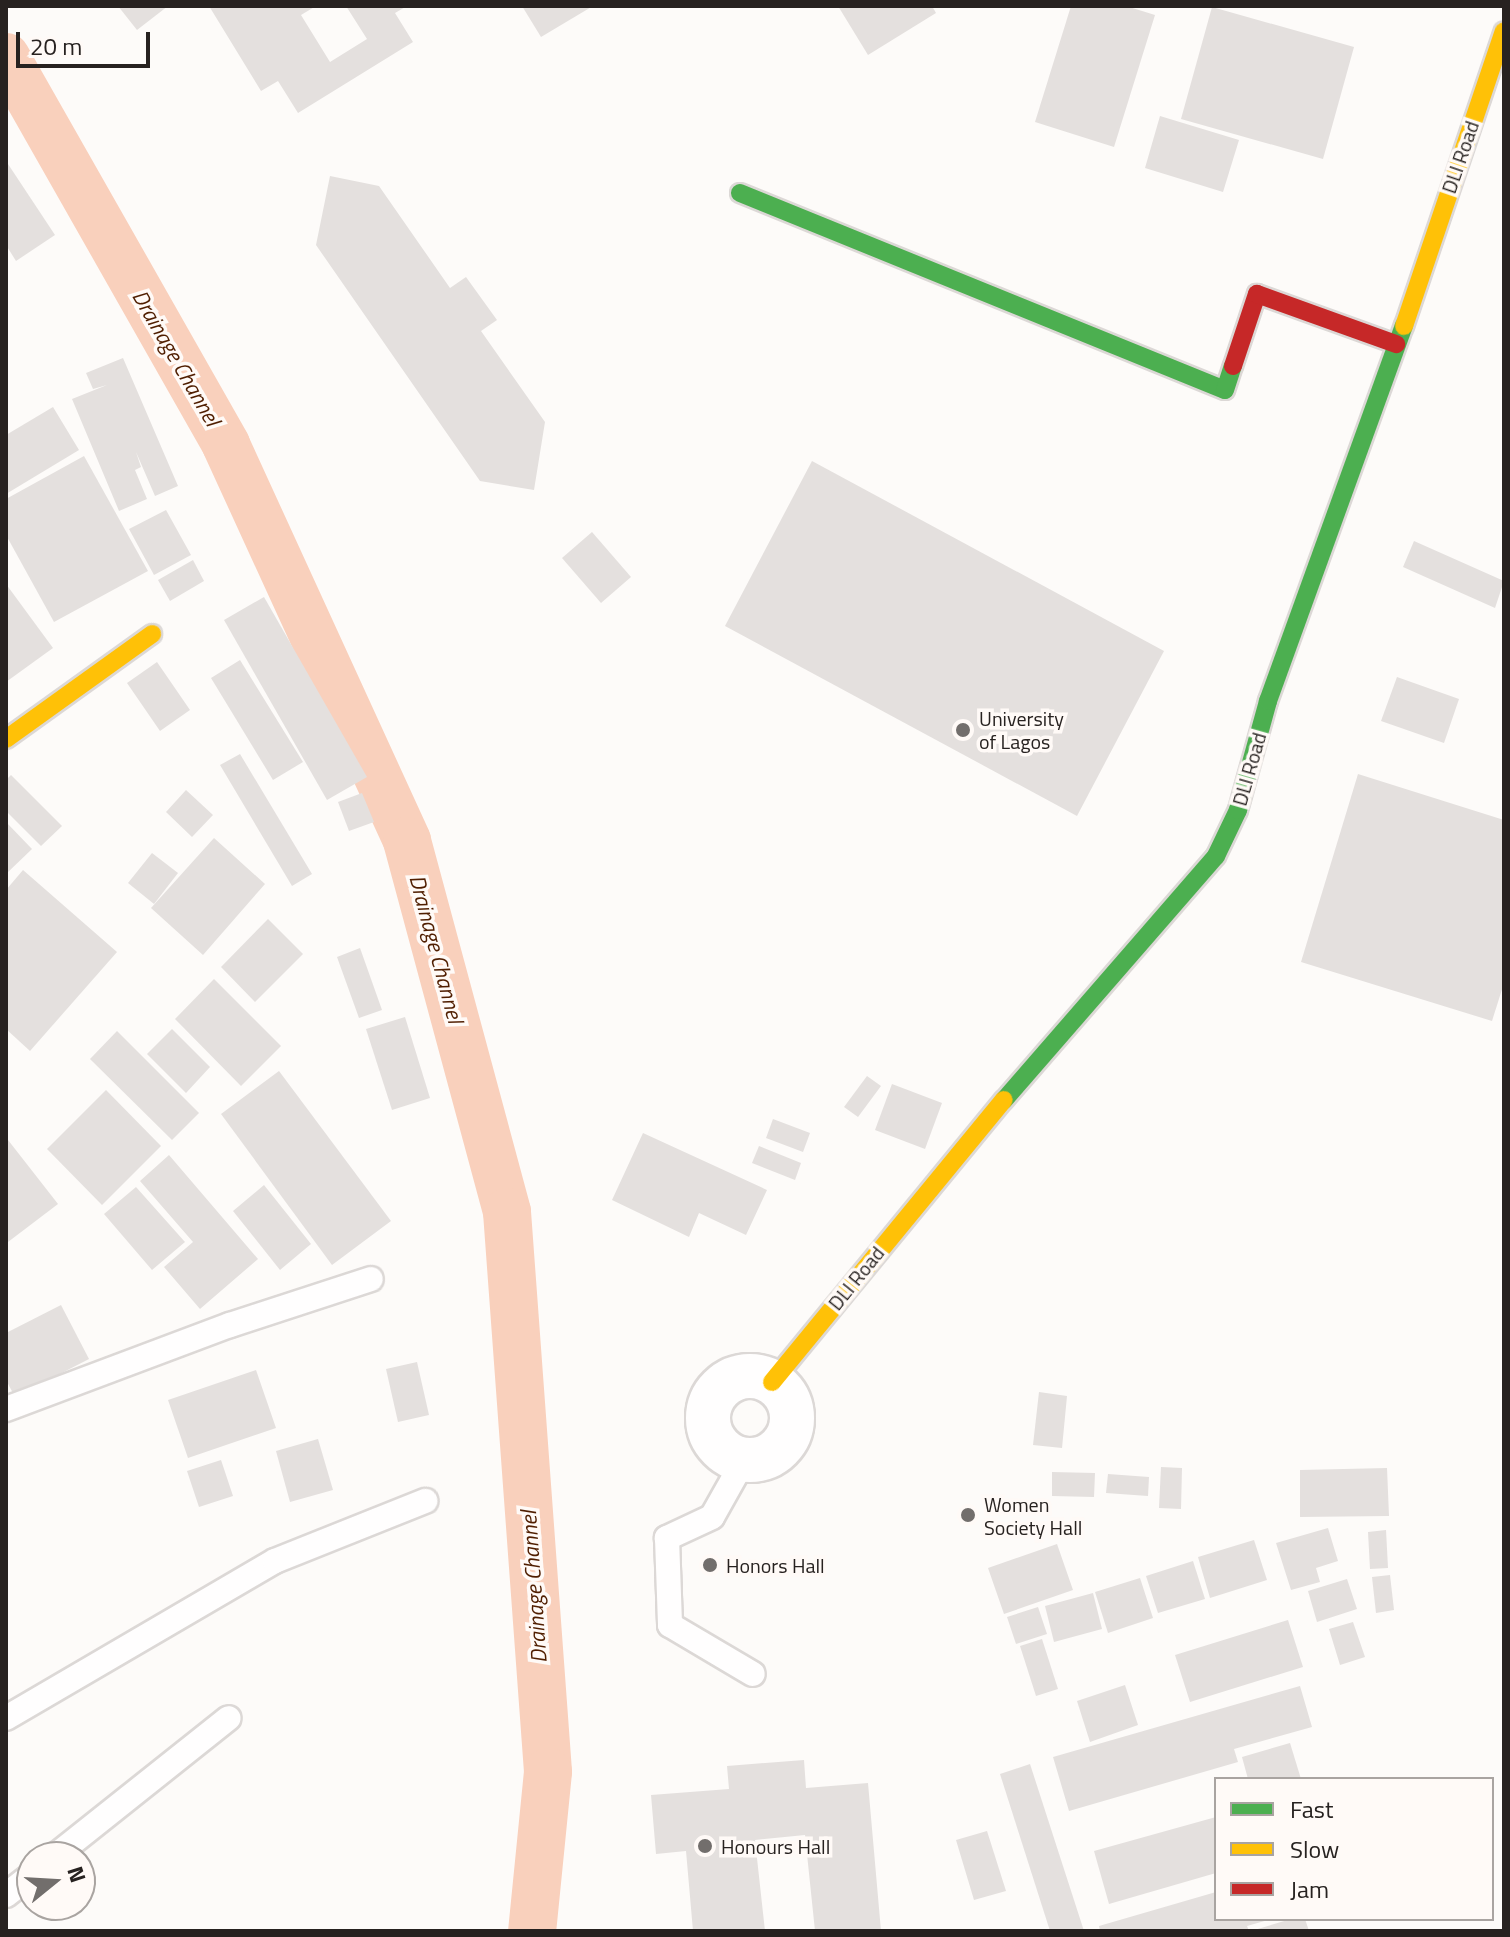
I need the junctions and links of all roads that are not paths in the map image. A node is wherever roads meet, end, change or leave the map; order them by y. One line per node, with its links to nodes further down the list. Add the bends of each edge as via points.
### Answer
1 (1504, 31): 3 (street, DLI Road)
2 (740, 193): 3 (street, via 1225,390 1257,294)
3 (1396, 344): 7 (street, DLI Road, via 1350,487 1268,701 1238,810 1216,856 1069,1021)
4 (152, 634): 5 (street)
5 (6, 739)
6 (371, 1279): 8 (lane)
7 (772, 1382): 9 (street, via 790,1404 790,1433 772,1454); 9 (street, via 734,1379 715,1395 710,1407 712,1434 719,1446)
8 (6, 1409)
9 (744, 1460): 11 (lane, via 712,1517 667,1538 670,1625)
10 (425, 1501): 12 (lane, via 275,1561)
11 (753, 1674)
12 (6, 1718)
13 (229, 1718): 14 (lane)
14 (74, 1841)

